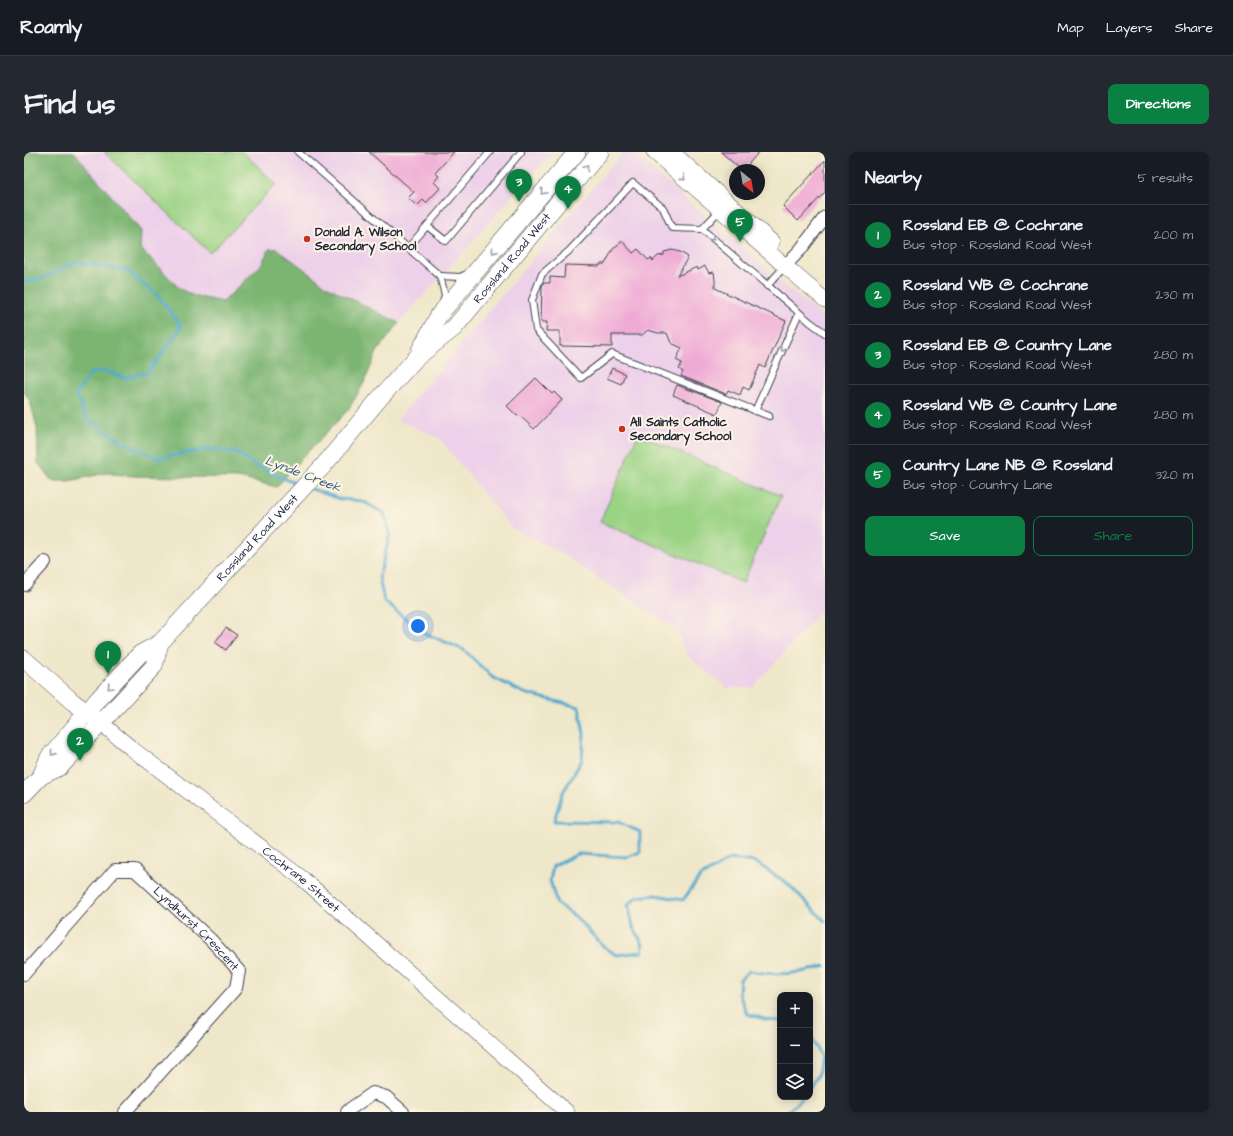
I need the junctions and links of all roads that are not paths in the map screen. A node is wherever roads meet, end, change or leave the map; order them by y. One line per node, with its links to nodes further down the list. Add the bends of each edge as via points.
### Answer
1 (298, 152): 12 (lane)
2 (490, 152): 10 (lane)
3 (521, 152): 10 (lane, via 446,241)
4 (577, 152): 14 (main road, Rossland Road West, one-way to 14)
5 (600, 152): 22 (main road, Rossland Road West, one-way to 5, via 454,328)
6 (654, 152): 8 (street, one-way to 8)
7 (672, 152): 13 (street)
8 (720, 210): 11 (lane); 13 (street)
9 (825, 217): 13 (street)
10 (427, 226): 12 (lane)
11 (702, 229): 16 (lane, one-way to 16); 23 (lane, via 672,228 663,208 633,183 569,251 542,274 532,300 536,330 581,378 612,354)
12 (408, 248): 15 (lane)
13 (788, 263): 16 (lane); 17 (street); 18 (street)
14 (479, 269): 15 (lane, via 460,277); 20 (main road, Rossland Road West)
15 (440, 276): 20 (lane, via 445,295)
16 (767, 286): 19 (lane)
17 (825, 286)
18 (825, 300)
19 (799, 313): 21 (lane); 23 (lane, one-way to 23)
20 (439, 315): 22 (main road, Rossland Road West)
21 (825, 333)
22 (416, 358): 27 (main road, Rossland Road West, via 324,465)
23 (755, 411): 24 (lane)
24 (769, 416)
25 (45, 562): 26 (street)
26 (24, 585)
27 (160, 643): 29 (main road, Rossland Road West, one-way to 29, via 140,654); 30 (main road, Rossland Road West, via 154,666)
28 (24, 659): 29 (main road, Cochrane Street)
29 (87, 713): 30 (main road, Cochrane Street); 31 (main road, Rossland Road West, one-way to 31, via 49,757)
30 (101, 723): 31 (main road, Rossland Road West, via 60,767); 37 (street, Cochrane Street, via 303,878)
31 (41, 776): 32 (main road, Rossland Road West)
32 (24, 794)
33 (24, 974): 34 (street, Lyndhurst Crescent, via 115,870 135,870 211,940 239,971 236,988)
34 (125, 1112)
35 (347, 1112): 36 (street, via 374,1093 386,1097)
36 (403, 1112)
37 (567, 1112)

